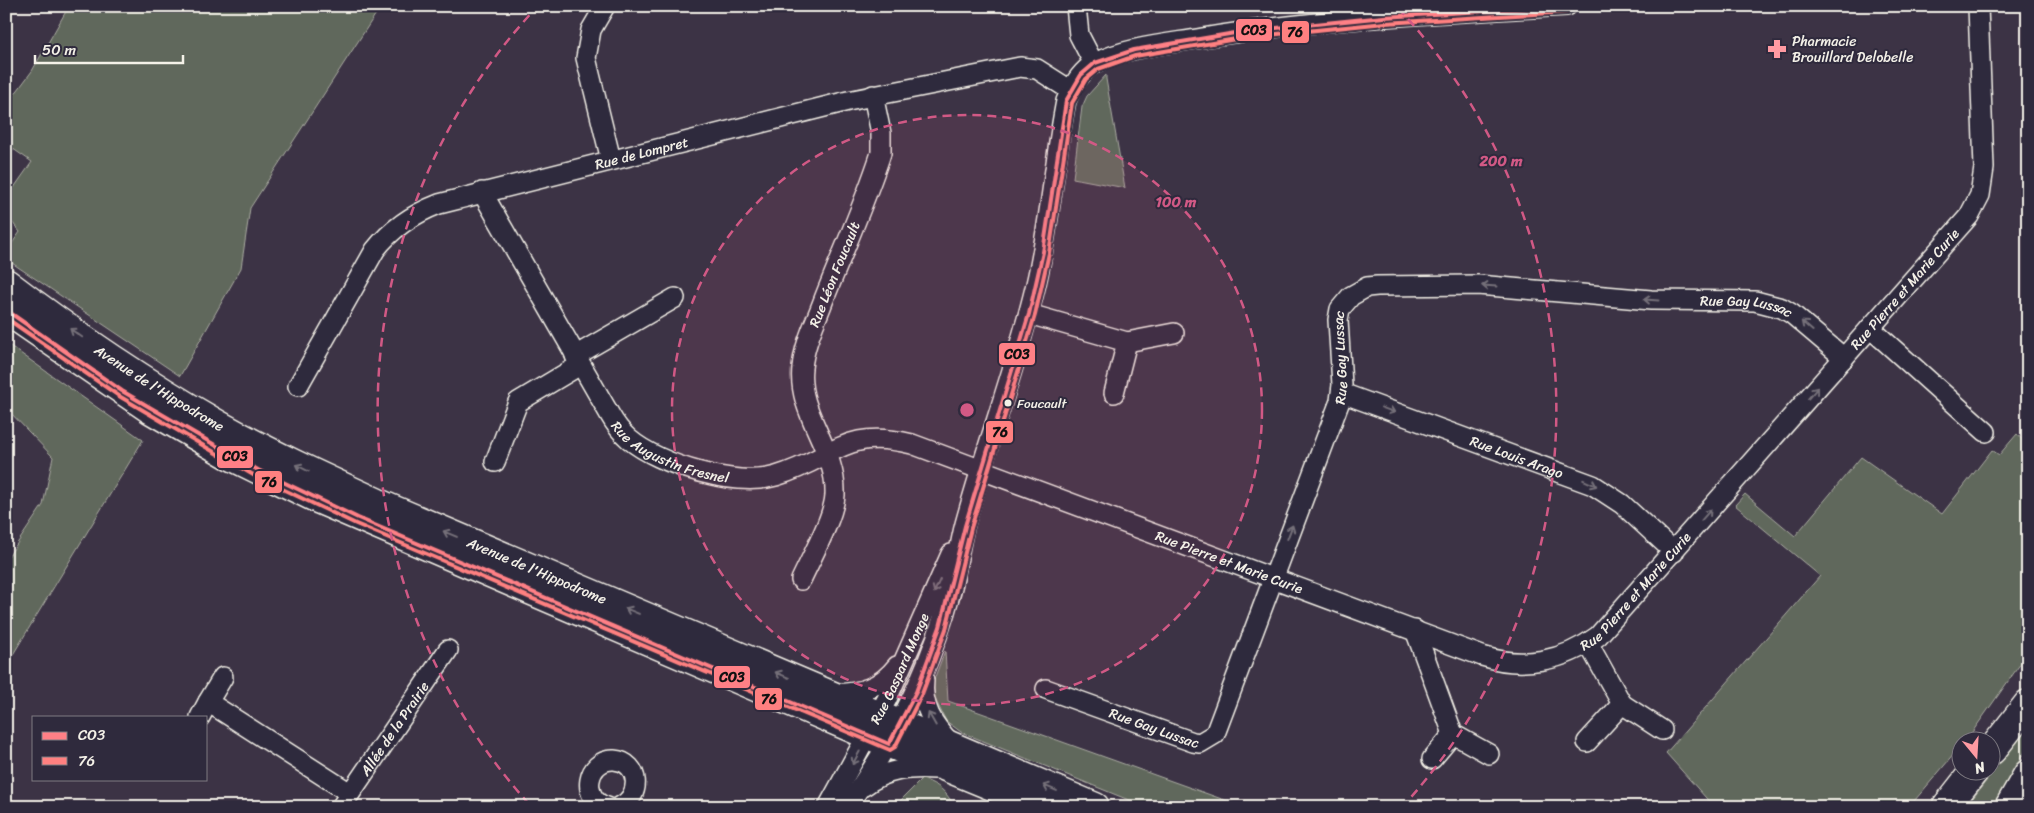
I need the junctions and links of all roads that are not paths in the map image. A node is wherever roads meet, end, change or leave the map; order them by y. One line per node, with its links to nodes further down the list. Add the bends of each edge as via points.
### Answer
1 (605, 6): 8 (street, via 591,30 586,58)
2 (1076, 6): 5 (street, via 1079,36)
3 (1567, 6): 5 (street, via 1296,24 1152,46)
4 (1978, 6): 14 (street, Rue Pierre et Marie Curie, via 1984,154 1976,206)
5 (1094, 64): 6 (street, Rue Gaspard Monge)
6 (1070, 90): 7 (street, Rue de Lompret, via 1037,69 1028,67); 13 (street, Rue Gaspard Monge, via 1043,252)
7 (873, 95): 8 (street, Rue de Lompret); 24 (street, Rue Léon Foucault, via 881,133 880,153 810,336 802,366 805,405)
8 (611, 160): 9 (street, Rue de Lompret)
9 (482, 192): 18 (street, Rue Augustin Fresnel); 20 (street, Rue de Lompret, via 427,209 402,223 382,240)
10 (6, 283): 19 (main road, Avenue de l'Hippodrome, one-way to 10)
11 (675, 298): 18 (street)
12 (6, 310): 19 (main road, Avenue de l'Hippodrome)
13 (1029, 314): 16 (street); 27 (street, Rue Gaspard Monge)
14 (1870, 328): 17 (street, Rue Pierre et Marie Curie); 23 (street)
15 (1174, 333): 16 (street)
16 (1127, 342): 21 (street)
17 (1844, 358): 22 (street, Rue Gay Lussac, one-way to 22, via 1792,314 1767,303 1651,300 1478,285 1377,286 1359,291 1340,309); 29 (street, Rue Pierre et Marie Curie, one-way to 17)
18 (578, 360): 24 (street, Rue Augustin Fresnel, via 610,415 630,440 651,453 690,469 737,479 764,479 788,472); 26 (street, via 518,402)
19 (126, 381): 25 (main road, Avenue de l'Hippodrome, via 205,442)
20 (298, 386)
21 (1114, 393)
22 (1342, 393): 29 (street, Rue Louis Arago, one-way to 29, via 1593,485 1613,497); 30 (street, Rue Gay Lussac, one-way to 22)
23 (1986, 432)
24 (826, 453): 27 (street, Rue Augustin Fresnel, via 861,439 888,438); 31 (street, Rue Léon Foucault, via 835,496 830,516)
25 (260, 459): 39 (main road, Avenue de l'Hippodrome, one-way to 25, via 387,508); 43 (main road, Avenue de l'Hippodrome, via 358,518)
26 (495, 462)
27 (982, 469): 28 (street, Rue Gaspard Monge); 30 (street, Rue Pierre et Marie Curie)
28 (965, 526): 33 (street, Rue Gaspard Monge, one-way to 33); 36 (street, Rue Gaspard Monge, via 951,591)
29 (1674, 552): 34 (street, Rue Pierre et Marie Curie, via 1619,615)
30 (1272, 578): 32 (street, Rue Pierre et Marie Curie); 38 (street, Rue Gay Lussac, via 1219,725 1207,740 1193,742)
31 (801, 580)
32 (1415, 630): 34 (street, Rue Pierre et Marie Curie, via 1495,660 1520,663 1547,659); 45 (street)
33 (916, 635): 39 (street, via 891,674 876,686 855,692); 43 (street, Rue Gaspard Monge)
34 (1588, 643): 40 (street)
35 (448, 650): 54 (street, Allée de la Prairie)
36 (924, 674): 43 (street, Rue Gaspard Monge); 50 (street, one-way to 36, via 930,718 922,694)
37 (222, 677): 42 (street)
38 (1046, 689)
39 (827, 694): 43 (main road, Avenue de l'Hippodrome)
40 (1622, 704): 44 (street); 47 (street)
41 (2028, 704): 46 (main road)
42 (204, 709): 54 (street)
43 (884, 730): 50 (main road, Avenue de l'Hippodrome); 53 (street, Rue Gaspard Monge); 57 (street, Rue Gaspard Monge, one-way to 57)
44 (1662, 730)
45 (1453, 734): 48 (street); 49 (street)
46 (2002, 737)
47 (1587, 742)
48 (1488, 754)
49 (1432, 759)
50 (962, 762): 53 (street, via 942,769 904,769 880,775); 59 (main road, Avenue de l'Hippodrome); 60 (main road, Avenue de l'Hippodrome, one-way to 50)
51 (2028, 774): 62 (main road)
52 (1967, 780): 61 (main road)
53 (859, 790): 58 (street, Rue Gaspard Monge)
54 (345, 800)
55 (598, 805): 56 (street, via 590,793 591,774 596,766 615,760 631,769 636,786 629,802)
56 (619, 807)
57 (828, 807)
58 (846, 807)
59 (1043, 807)
60 (1095, 807)
61 (1946, 807)
62 (2009, 807)

